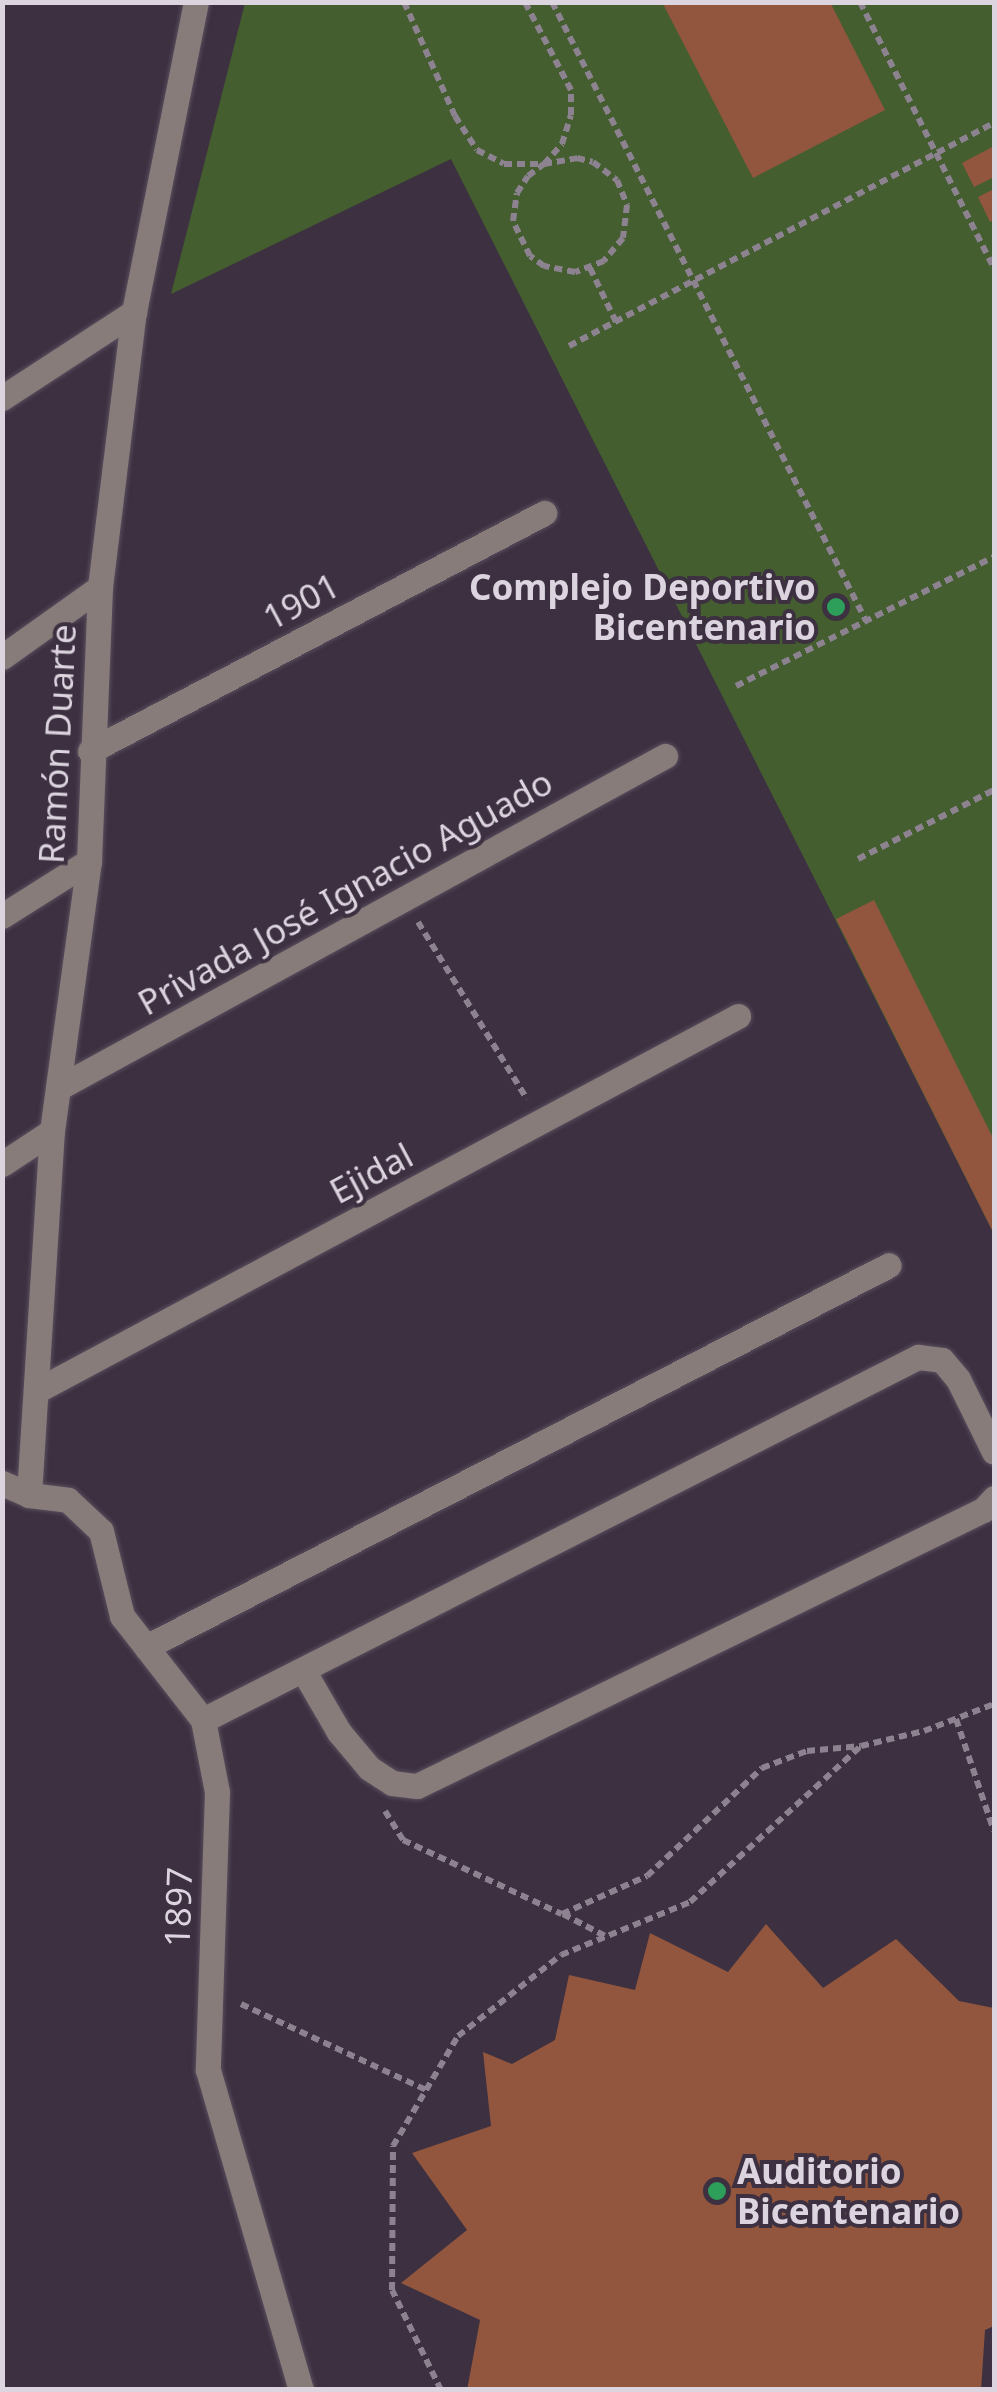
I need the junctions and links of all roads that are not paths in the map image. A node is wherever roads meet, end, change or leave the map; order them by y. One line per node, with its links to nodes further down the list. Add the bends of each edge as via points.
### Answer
1 (196, 2): 2 (street, Ramón Duarte)
2 (134, 312): 3 (street); 5 (street, Ramón Duarte)
3 (2, 398)
4 (544, 513): 7 (street, 1901)
5 (100, 587): 6 (street); 7 (street, Ramón Duarte)
6 (2, 656)
7 (90, 752): 9 (street, Ramón Duarte)
8 (665, 756): 12 (street, Privada José Ignacio Aguado)
9 (89, 861): 10 (street); 12 (street, Ramón Duarte)
10 (2, 916)
11 (738, 1016): 16 (street, Ejidal)
12 (58, 1088): 13 (street, Ramón Duarte)
13 (52, 1131): 14 (street); 16 (street, Ramón Duarte)
14 (2, 1164)
15 (889, 1266): 21 (street)
16 (36, 1392): 19 (street, Ramón Duarte)
17 (994, 1452): 22 (street, via 958,1378 942,1360 918,1357)
18 (2, 1483): 19 (street, 1897)
19 (29, 1495): 21 (street, 1897, via 68,1500 101,1531 122,1616)
20 (994, 1498): 22 (street, via 983,1510 417,1786 392,1784 368,1768)
21 (146, 1647): 23 (street, 1897)
22 (302, 1670): 23 (street)
23 (203, 1720): 24 (street, 1897, via 217,1792 208,2070)
24 (301, 2390)

